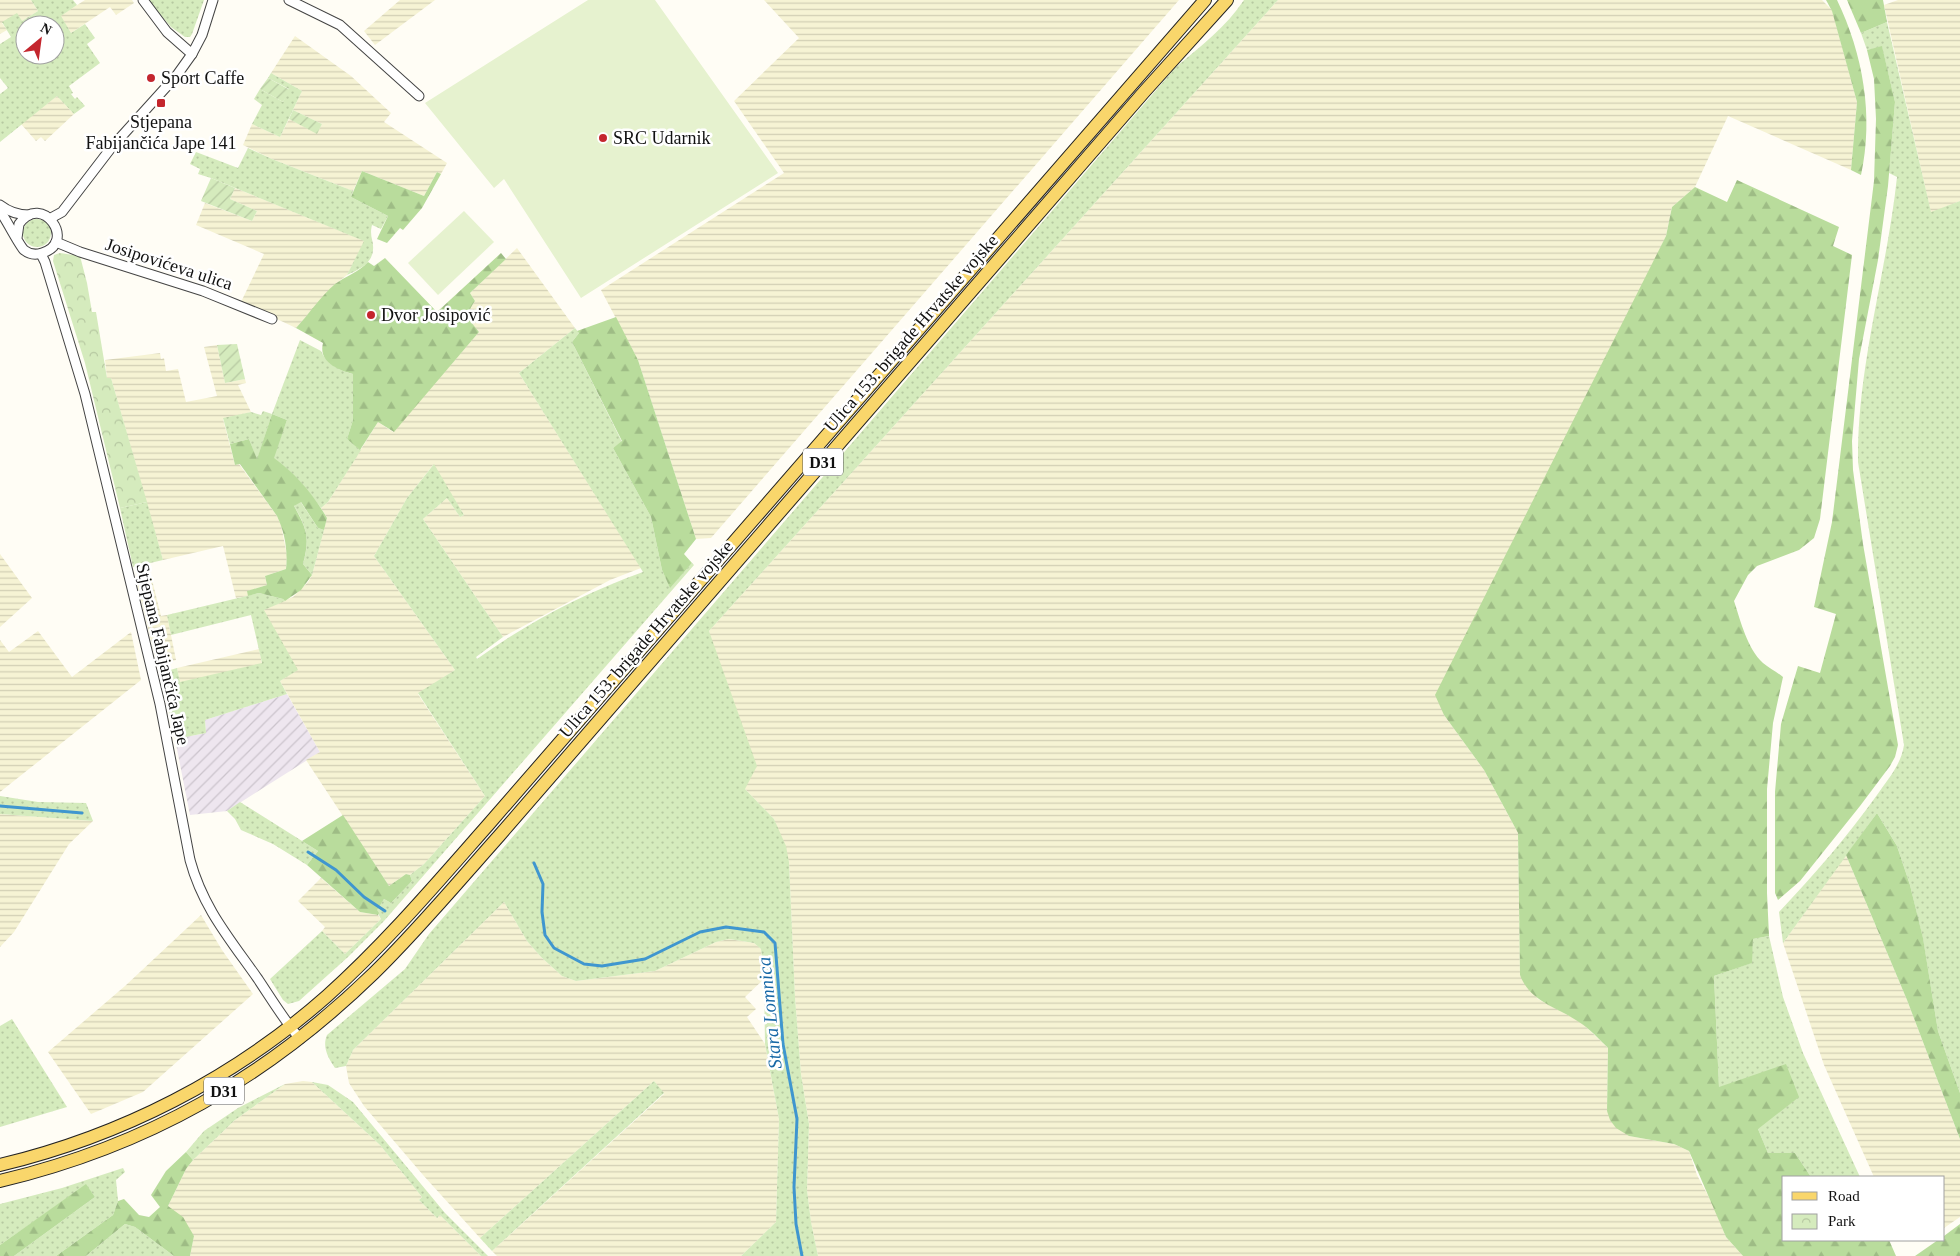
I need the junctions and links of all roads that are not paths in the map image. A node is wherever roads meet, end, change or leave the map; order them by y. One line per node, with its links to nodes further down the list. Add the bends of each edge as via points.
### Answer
1 (143, 0): 6 (street, via 167,32)
2 (213, 0): 6 (street)
3 (289, 0): 7 (street, via 340,25)
4 (1205, 0): 16 (main road, Ulica 153. brigade Hrvatske vojske / D31, via 409,915 327,996)
5 (1227, 0): 17 (main road, Ulica 153. brigade Hrvatske vojske / D31, via 420,925 375,972)
6 (192, 54): 11 (street, via 111,148 62,212)
7 (418, 96)
8 (0, 205): 10 (street, via 9,212)
9 (0, 211): 12 (street)
10 (30, 215): 11 (street, via 38,213); 12 (street, via 19,224)
11 (51, 218): 13 (street, via 56,228)
12 (17, 238): 14 (street, via 25,251)
13 (56, 242): 14 (street); 15 (street, Josipovićeva ulica, via 203,291)
14 (41, 254): 16 (street, Stjepana Fabijančića Jape, via 85,394 160,704 197,884 222,931)
15 (272, 318)
16 (290, 1027): 17 (street, Stjepana Fabijančića Jape); 18 (main road, Ulica 153. brigade Hrvatske vojske / D31, via 217,1077 136,1120 72,1145)
17 (300, 1039): 19 (main road, Ulica 153. brigade Hrvatske vojske / D31, via 227,1089 141,1134 76,1160)
18 (0, 1165)
19 (0, 1181)

